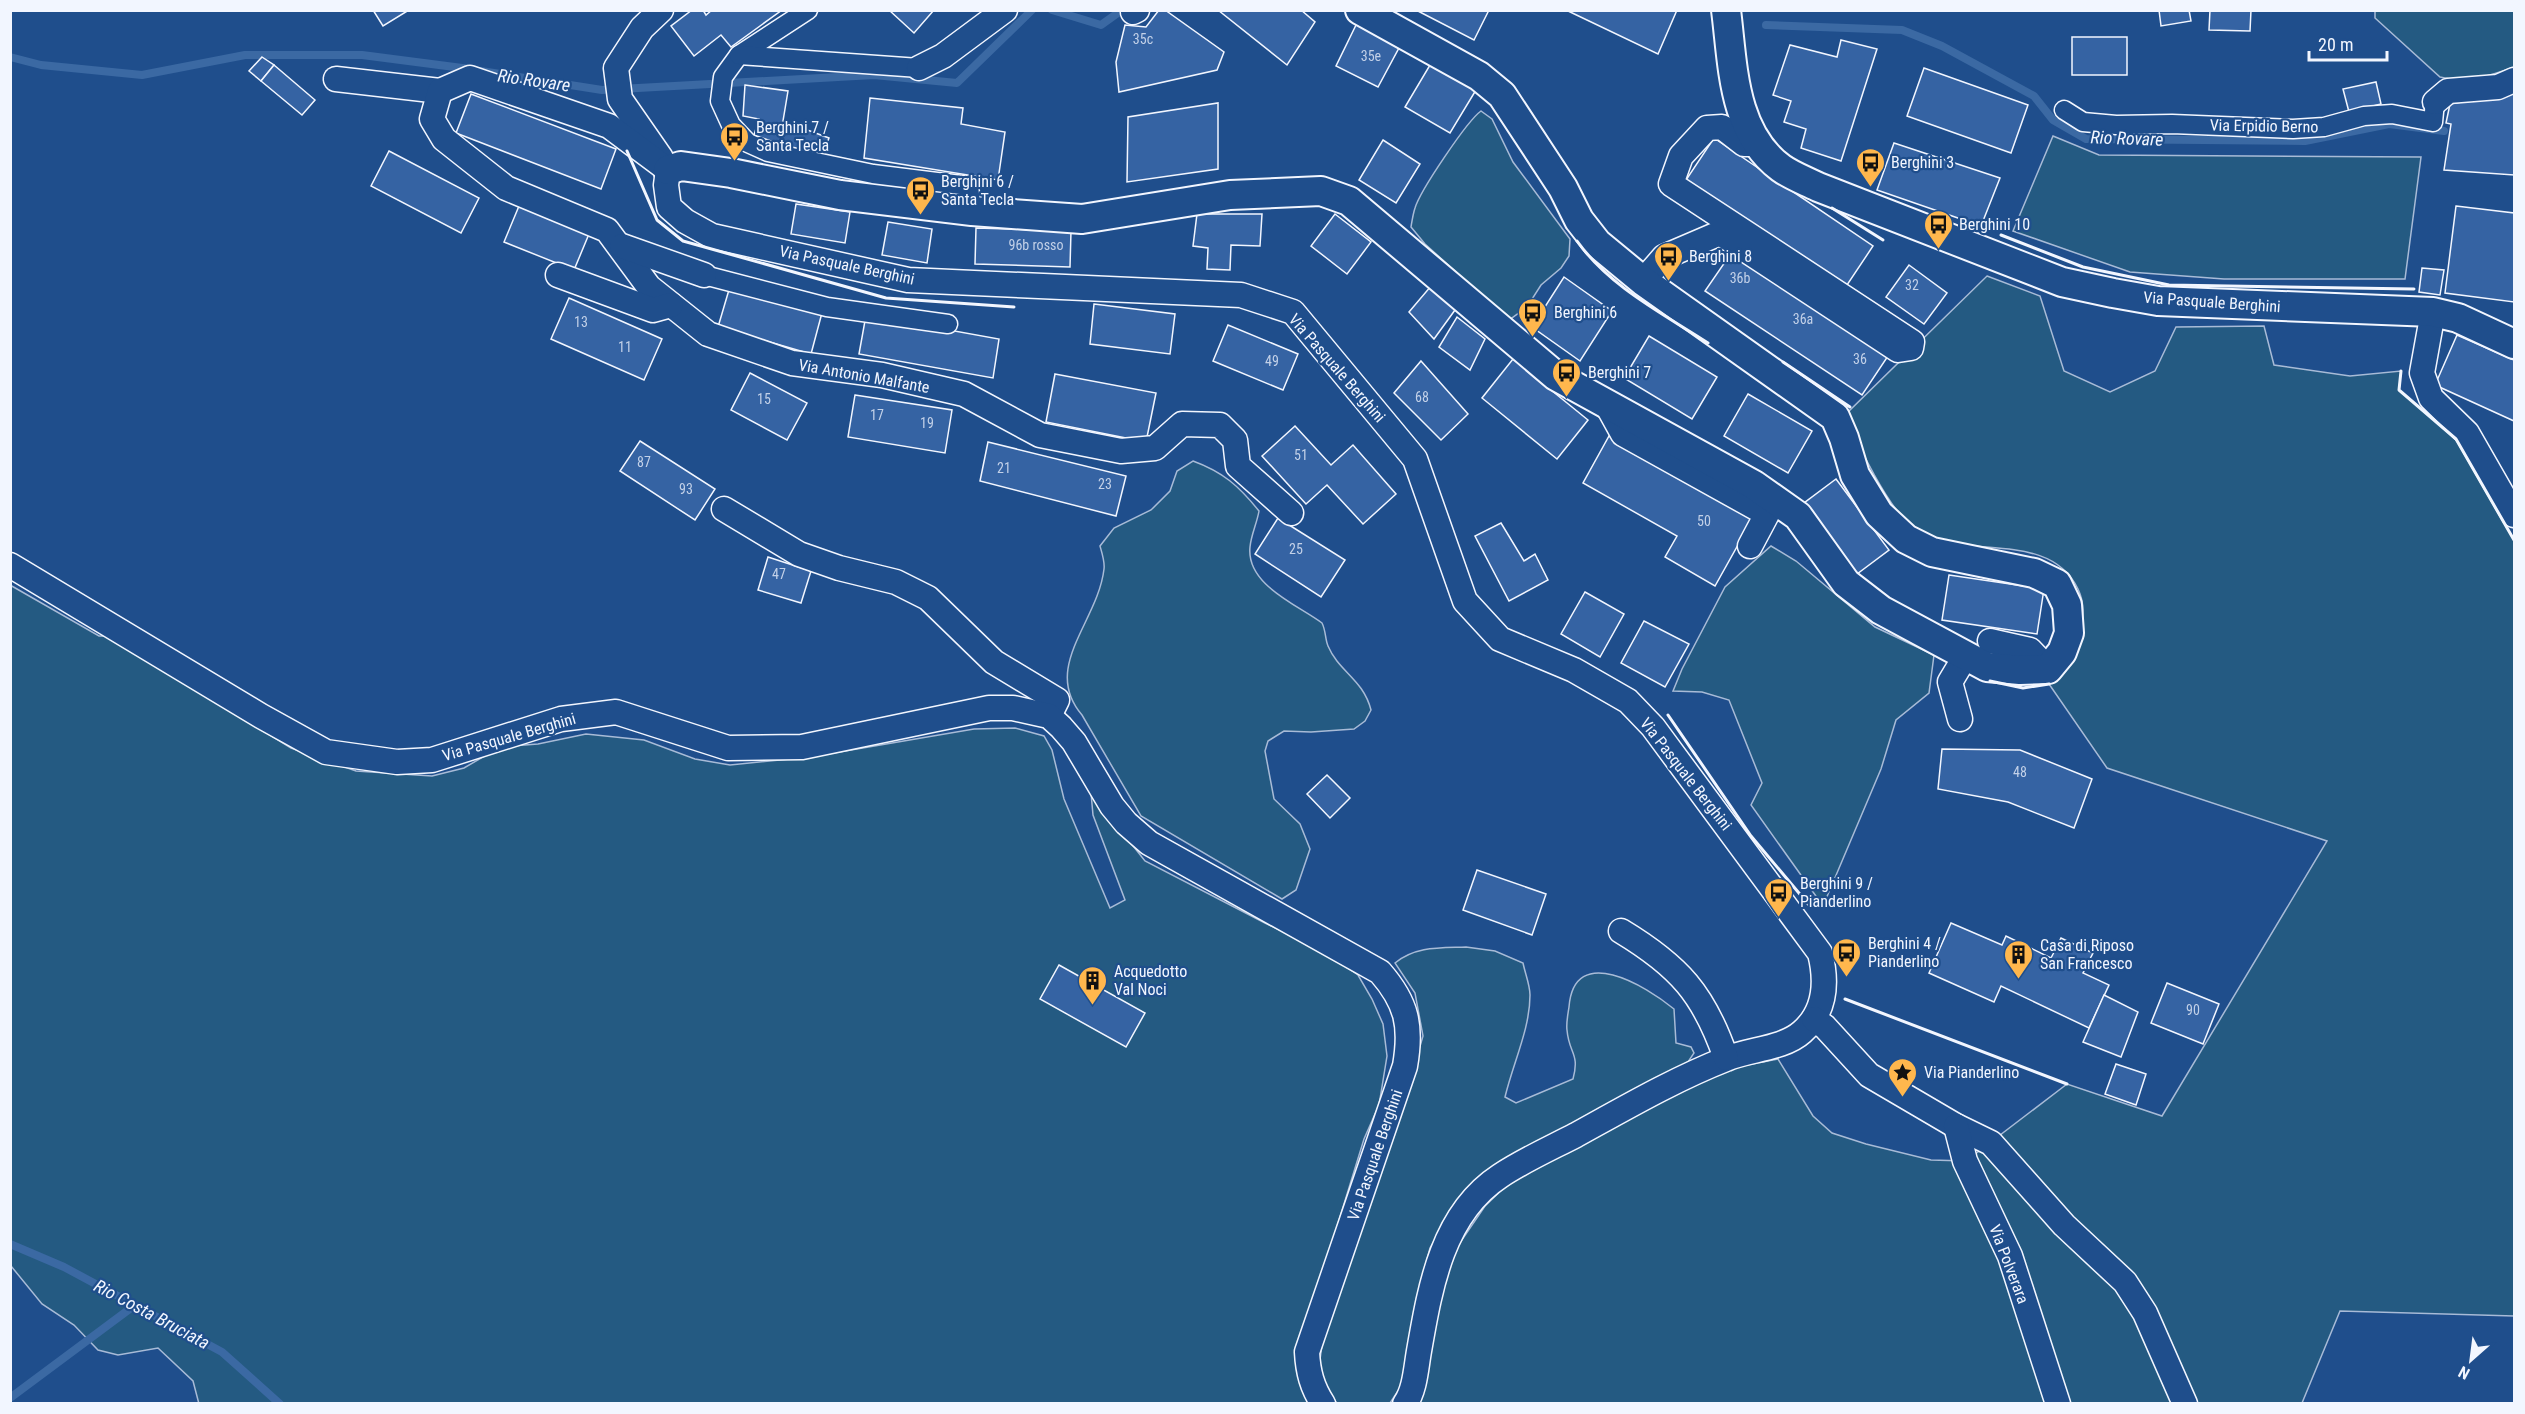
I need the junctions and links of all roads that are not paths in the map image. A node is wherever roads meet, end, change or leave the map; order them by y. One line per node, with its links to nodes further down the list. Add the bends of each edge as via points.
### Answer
1 (661, 10): 14 (street, via 642,28 616,68 620,99)
2 (808, 10): 6 (street)
3 (1005, 10): 7 (street, via 943,56)
4 (1360, 10): 19 (street, via 1479,76 1502,95 1563,188 1579,220 1597,243)
5 (1726, 10): 13 (street, Via Pasquale Berghini, via 1736,89 1744,121)
6 (739, 56): 7 (street); 15 (street, via 723,77 720,101 731,125 748,143 768,152 873,174 969,186)
7 (919, 68)
8 (336, 79): 10 (street)
9 (2514, 80): 11 (street, Via Erpidio Berno, via 2498,87 2448,91)
10 (440, 91): 14 (street, via 470,78 534,100 609,126); 16 (street, Via Antonio Malfante, via 432,119 444,139 506,188 607,230)
11 (2435, 102): 12 (street, Via Erpidio Berno, via 2433,122 2392,114 2293,129 2116,125 2082,122)
12 (2064, 110)
13 (1759, 144): 19 (street, Via Pasquale Berghini, via 1744,144 1722,127 1707,128 1680,156 1671,184 1912,342 1911,348 1898,350 1720,232 1664,257); 21 (street, Via Pasquale Berghini, via 1780,167 1818,187 2062,282 2158,301)
14 (669, 170): 15 (street, via 681,166 732,172 840,195); 36 (street, Via Pasquale Berghini, via 669,207 712,236 908,280 1241,295 1293,312 1415,459 1465,601 1500,639 1574,670 1628,701 1653,727 1820,952 1826,978)
15 (972, 211): 24 (street, via 1082,219 1230,195 1321,191 1348,201 1556,376)
16 (622, 246): 18 (street, Via Antonio Malfante); 20 (street, Via Antonio Malfante, via 649,287)
17 (558, 275): 20 (street, via 653,310)
18 (704, 275): 22 (street, Via Antonio Malfante, via 827,307)
19 (1643, 281): 32 (street, via 1835,417 1855,475 1879,514 1906,539 1932,552 2034,573 2057,584 2067,605 2069,633 2062,652)
20 (671, 305): 26 (street, Via Antonio Malfante, via 708,334 792,363 882,375 964,394 1040,435 1121,451 1155,448 1182,424 1220,425 1234,440 1238,466)
21 (2433, 312): 23 (street, Via Pasquale Berghini, via 2458,318); 27 (street, via 2422,373 2431,398 2467,433)
22 (948, 324)
23 (2514, 344)
24 (1606, 405): 28 (street, via 1623,434 1767,514); 31 (street, via 1754,485 1798,516 1846,583 1881,610)
25 (724, 509): 33 (street, via 799,554 896,582 928,598 994,662 1057,700)
26 (1291, 513)
27 (2514, 515)
28 (1749, 546)
29 (10, 565): 33 (street, Via Pasquale Berghini, via 261,716 326,752 350,756 397,762 432,760 561,719 616,712 728,748 802,747 989,708 1031,710)
30 (1990, 641): 32 (street, via 2030,650)
31 (1965, 657): 32 (street, via 1987,667); 34 (street, via 1950,682)
32 (2048, 669)
33 (1049, 716): 39 (street, Via Pasquale Berghini, via 1074,742 1112,806 1149,843 1380,972 1398,993 1408,1027 1405,1066 1307,1352 1308,1372)
34 (1960, 719)
35 (1621, 931): 37 (street, via 1688,981 1716,1029)
36 (1814, 1019): 37 (street, via 1786,1041); 38 (street, via 1869,1075)
37 (1726, 1058): 40 (street, via 1500,1176 1477,1196 1437,1264 1413,1383)
38 (1956, 1126): 41 (street, Via Polverara, via 1965,1161 2010,1256); 42 (street, via 1991,1143 2064,1225 2125,1282 2153,1329)
39 (1323, 1404)
40 (1405, 1404)
41 (2058, 1404)
42 (2185, 1404)

